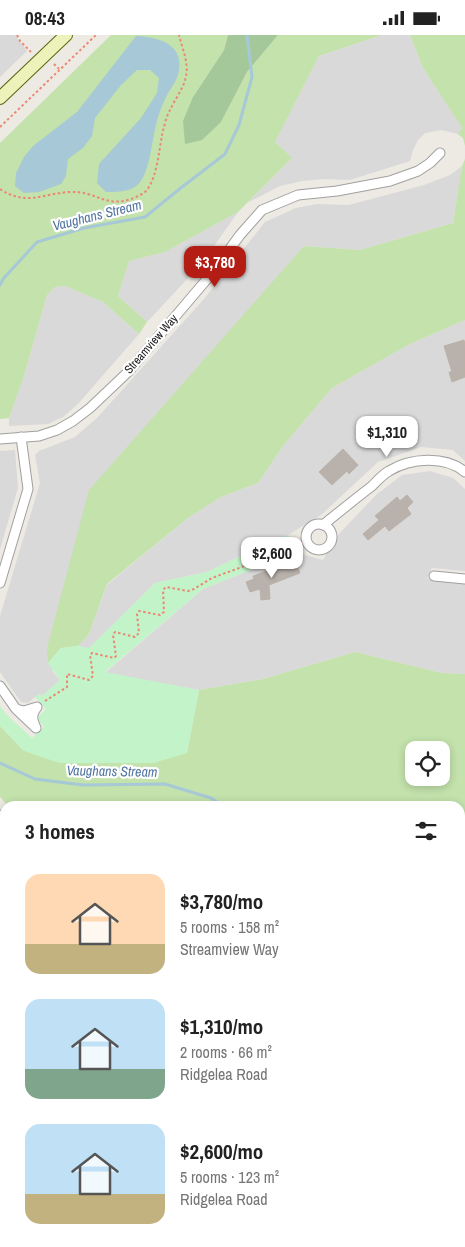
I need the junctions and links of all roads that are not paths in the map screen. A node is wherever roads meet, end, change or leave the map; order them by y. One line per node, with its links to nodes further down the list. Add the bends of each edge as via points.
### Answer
1 (66, 35): 2 (street)
2 (0, 98)
3 (440, 153): 4 (street, Streamview Way, via 418,171 390,181 298,195 262,210 129,371 90,408 57,430 40,436)
4 (21, 437): 5 (street, Streamview Way); 10 (street, via 28,489)
5 (0, 439)
6 (465, 472): 7 (street, via 441,461 403,463 387,472)
7 (323, 525): 7 (street, via 308,529 306,537 309,545 320,550 328,546 332,538 330,530)
8 (434, 576): 9 (street)
9 (465, 579)
10 (0, 583)
11 (0, 686): 12 (street)
12 (16, 709): 12 (street, via 36,728 32,713 37,707 24,711)

